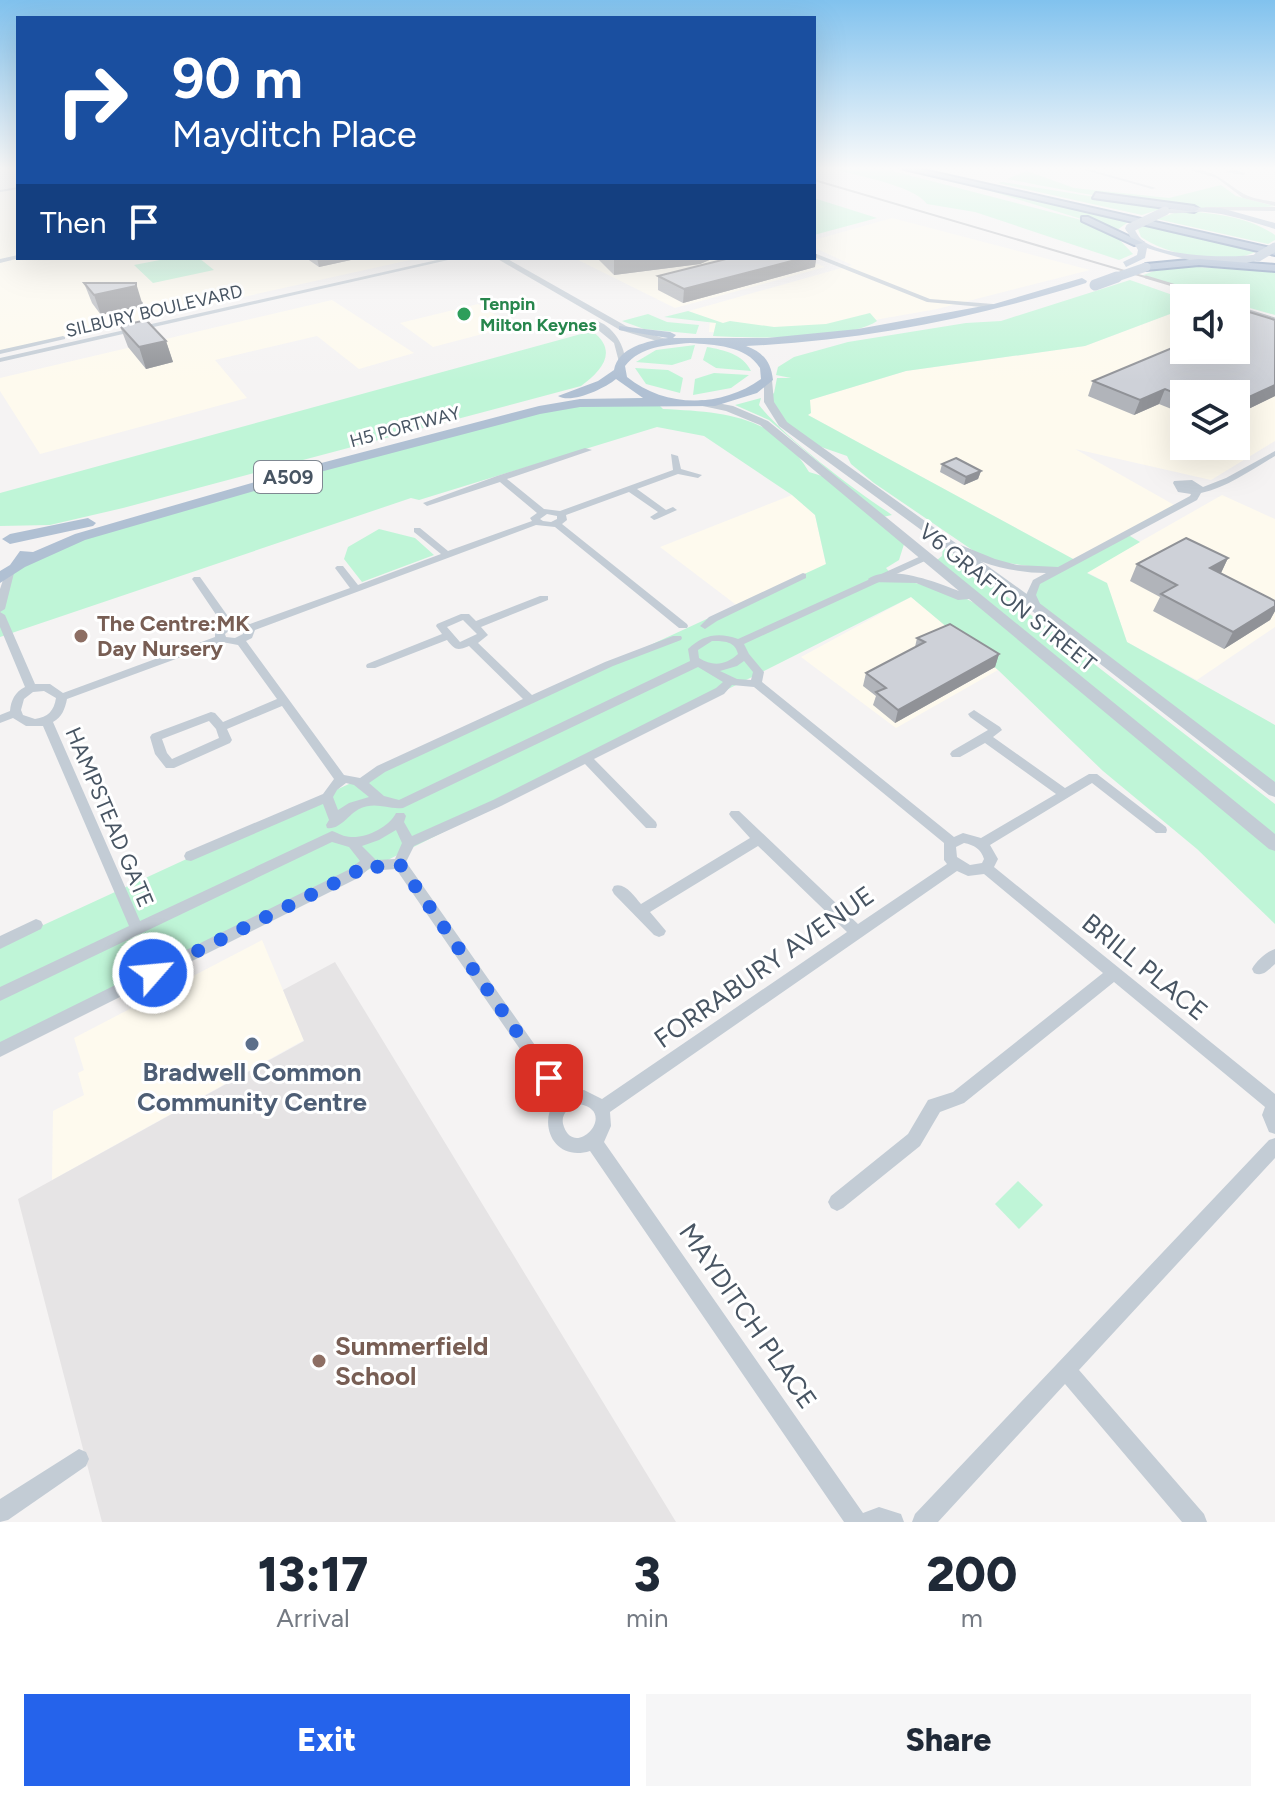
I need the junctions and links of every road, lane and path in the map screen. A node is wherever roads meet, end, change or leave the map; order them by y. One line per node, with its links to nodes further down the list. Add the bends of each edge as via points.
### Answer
1 (1131, 240): 5 (highway)
2 (1136, 240): 5 (main road, bridge)
3 (1234, 240): 6 (highway)
4 (1236, 240): 6 (highway)
5 (1138, 243): 8 (main road); 18 (main road, A509, via 1142,256 1126,264)
6 (1275, 249): 11 (main road, bridge)
7 (816, 256): 16 (street)
8 (1204, 259): 11 (main road); 13 (main road, A509, via 1164,260)
9 (425, 260): 14 (street, SILBURY BOULEVARD); 15 (street, SILBURY BOULEVARD)
10 (496, 260): 21 (street); 28 (street, via 607,330 618,342)
11 (1242, 260): 12 (highway)
12 (1275, 266): 13 (highway, via 1199,262)
13 (1146, 267): 29 (main road, A509, bridge, via 1005,315 782,356)
14 (320, 280): 15 (street); 17 (street, SILBURY BOULEVARD)
15 (328, 286): 19 (street, SILBURY BOULEVARD)
16 (929, 301): 18 (street); 20 (street, via 939,311)
17 (213, 304): 19 (street); 22 (street, SILBURY BOULEVARD)
18 (994, 306): 20 (main road, A509)
19 (220, 311): 22 (street, SILBURY BOULEVARD)
20 (932, 318): 24 (main road, A509, via 777,342)
21 (623, 328): 23 (main road); 25 (street)
22 (98, 334): 26 (street, SILBURY BOULEVARD); 27 (street, SILBURY BOULEVARD)
23 (688, 338): 24 (main road, A509); 25 (main road, A509)
24 (716, 340): 29 (main road, A509, via 747,350)
25 (667, 341): 28 (main road, A509, via 640,348)
26 (0, 352)
27 (0, 360)
28 (620, 365): 30 (main road, A509, via 626,384); 47 (main road, H5 PORTWAY / A509, via 587,390 79,525)
29 (767, 374): 31 (main road, A509, via 747,394); 46 (street, V6 GRAFTON STREET, via 769,402 783,424)
30 (668, 401): 31 (main road, A509); 52 (main road, H5 PORTWAY / A509, via 539,410 80,537)
31 (702, 403): 48 (street, V6 GRAFTON STREET, via 764,423)
32 (588, 450): 37 (street)
33 (1275, 453): 38 (street, via 1239,473)
34 (674, 456): 35 (street)
35 (677, 471): 36 (street); 39 (street)
36 (698, 475)
37 (500, 478): 40 (street); 42 (street)
38 (1196, 487): 41 (street, via 1194,498); 41 (street, via 1181,490)
39 (630, 488): 43 (street, via 669,511); 44 (street)
40 (427, 503)
41 (1176, 506): 51 (street)
42 (540, 517): 44 (street); 49 (street)
43 (654, 517)
44 (559, 519): 65 (street)
45 (417, 530): 49 (street)
46 (936, 535): 48 (street, via 936,547); 51 (street, via 1001,564); 59 (street, V6 GRAFTON STREET)
47 (5, 538): 52 (main road, via 25,548 26,555)
48 (914, 549): 53 (street); 53 (street); 62 (street, V6 GRAFTON STREET)
49 (447, 555): 57 (street)
50 (340, 568): 57 (street)
51 (1059, 569): 59 (street, via 1032,587)
52 (10, 571): 60 (street)
53 (890, 572): 56 (street)
54 (803, 576): 66 (street)
55 (197, 579): 64 (street)
56 (875, 579): 62 (street, via 933,583); 74 (street)
57 (355, 588): 67 (street)
58 (544, 598): 63 (street)
59 (1037, 608): 94 (street, V6 GRAFTON STREET)
60 (0, 609)
61 (0, 615): 80 (street)
62 (996, 615): 110 (street, V6 GRAFTON STREET)
63 (476, 625): 68 (street, via 465,616 441,626); 73 (street, via 483,635)
64 (229, 626): 67 (street); 71 (street)
65 (683, 626): 66 (street); 70 (street)
66 (705, 626): 69 (street)
67 (250, 628): 72 (street)
68 (447, 636): 73 (street, via 458,647); 76 (street)
69 (719, 637): 74 (street); 75 (street, via 696,644)
70 (677, 638): 75 (street); 83 (street)
71 (221, 639): 72 (street); 81 (street)
72 (241, 641): 82 (street)
73 (471, 642): 83 (street)
74 (741, 649): 77 (street, via 731,665); 79 (street, via 759,672)
75 (694, 658): 77 (street); 98 (street)
76 (371, 666)
77 (709, 668): 78 (street)
78 (730, 681): 79 (street); 91 (street, via 720,691)
79 (756, 683): 106 (street)
80 (31, 688): 81 (street, via 46,687); 84 (street, via 21,694)
81 (62, 697): 87 (street, via 57,714)
82 (285, 700): 88 (street); 92 (street)
83 (531, 701): 93 (street)
84 (15, 713): 86 (street); 87 (street, via 34,724)
85 (974, 714): 89 (street, via 996,730)
86 (0, 719)
87 (47, 721): 119 (street, HAMPSTEAD GATE)
88 (221, 727): 88 (street, via 226,740 170,765 161,754 156,737 211,716)
89 (985, 737): 90 (street); 95 (street)
90 (956, 754)
91 (586, 758): 102 (street); 108 (street)
92 (341, 780): 93 (street); 96 (street)
93 (362, 782): 97 (street)
94 (1275, 791)
95 (1065, 794): 103 (street, via 1098,774); 109 (street)
96 (327, 797): 100 (street); 111 (street)
97 (379, 799): 98 (street); 100 (street)
98 (399, 805): 101 (street)
99 (735, 814): 105 (street)
100 (335, 819): 104 (street)
101 (398, 822): 107 (street); 108 (street)
102 (651, 825)
103 (1161, 830)
104 (332, 836): 107 (street); 119 (street)
105 (759, 839): 117 (street); 121 (street)
106 (952, 842): 109 (street, via 963,838); 114 (street, via 948,855)
107 (353, 843): 112 (street)
108 (409, 843): 113 (street)
109 (981, 844): 115 (street, via 991,859)
110 (1275, 844)
111 (191, 856)
112 (367, 863): 113 (street); 127 (street)
113 (399, 863): 128 (street)
114 (955, 865): 115 (street, via 968,871); 121 (street, FORRABURY AVENUE)
115 (986, 868): 125 (street, BRILL PLACE)
116 (619, 890): 117 (street)
117 (640, 911): 120 (street)
118 (36, 925): 122 (street)
119 (137, 929): 126 (street)
120 (659, 931)
121 (856, 931): 130 (street, FORRABURY AVENUE)
122 (0, 943)
123 (1275, 955): 124 (street)
124 (1259, 969)
125 (1114, 973): 129 (street, BRILL PLACE); 134 (street, via 958,1098 934,1106 914,1140)
126 (0, 994)
127 (0, 1050)
128 (566, 1102): 130 (street, via 586,1098); 132 (street, via 555,1119 560,1137 576,1145)
129 (1274, 1102): 131 (street, via 1270,1115)
130 (601, 1109): 132 (street, via 603,1127)
131 (1275, 1126)
132 (593, 1141): 138 (street, MAYDITCH PLACE)
133 (1275, 1146): 135 (street)
134 (837, 1202)
135 (1067, 1371): 141 (street); 142 (street)
136 (79, 1459): 137 (street)
137 (0, 1512)
138 (857, 1522)
139 (867, 1522): 140 (street)
140 (893, 1522)
141 (923, 1522)
142 (1196, 1522)

